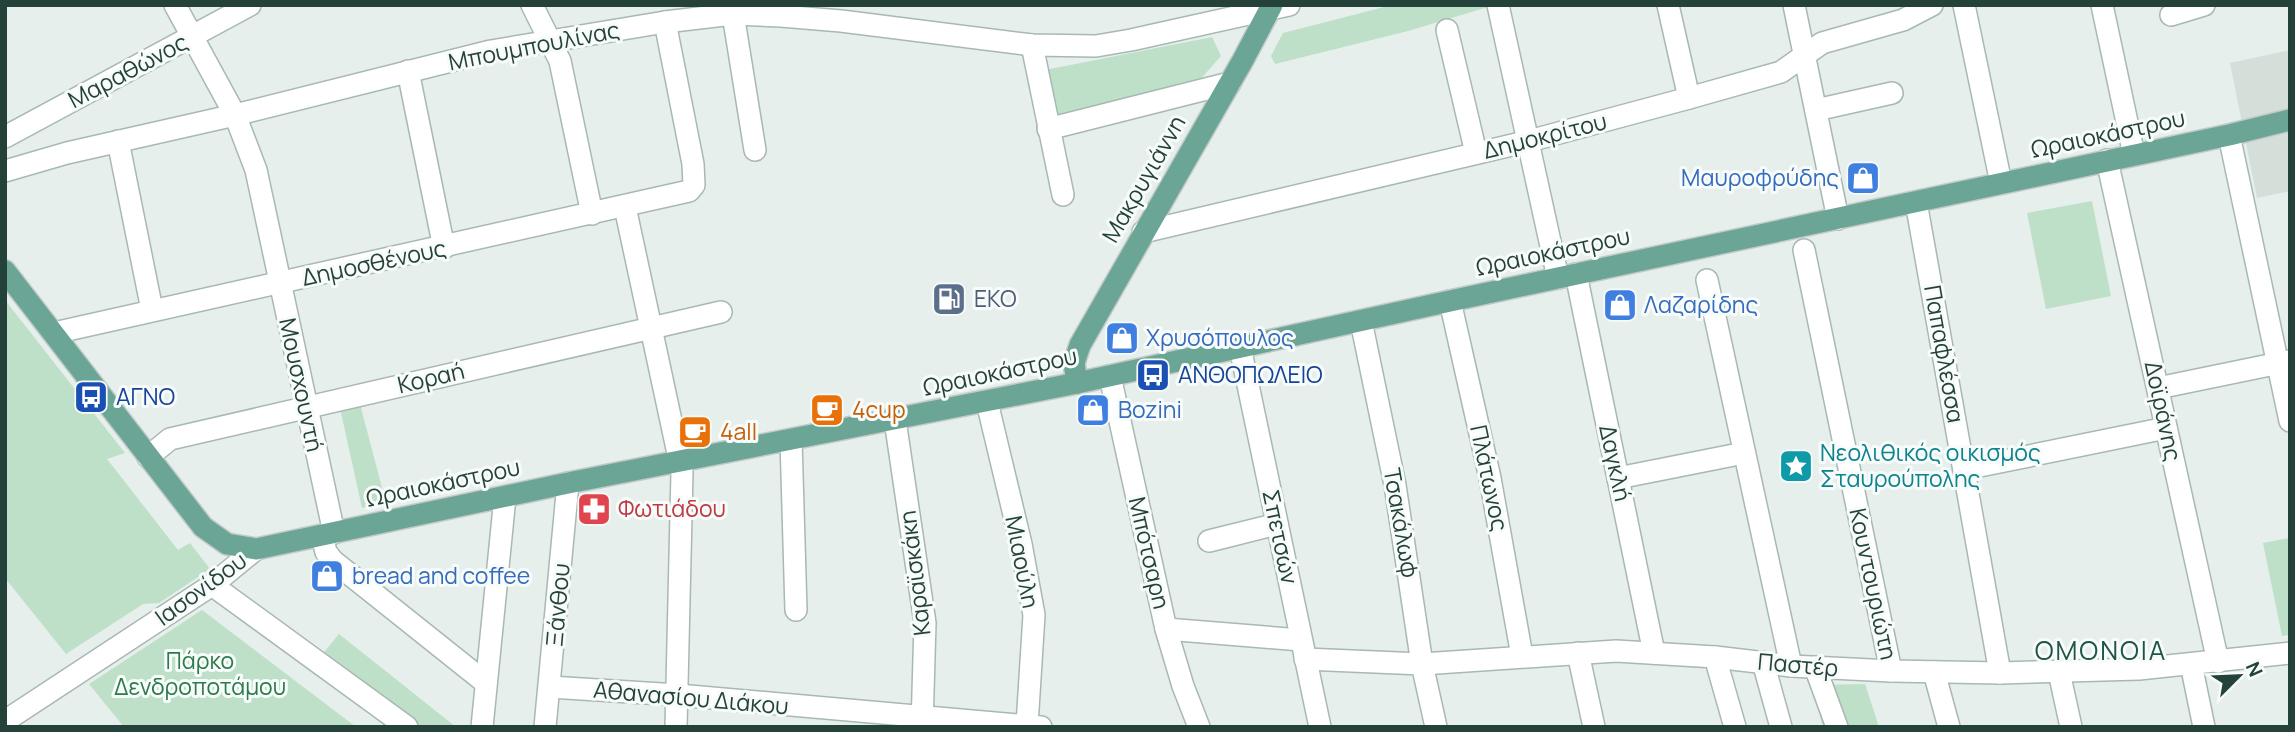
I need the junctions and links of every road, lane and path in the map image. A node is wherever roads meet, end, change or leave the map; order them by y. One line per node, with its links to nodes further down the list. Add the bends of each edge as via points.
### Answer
1 (175, 5): 16 (street, Μουσχουντή)
2 (250, 5): 16 (street, Μαραθώνος)
3 (532, 5): 17 (street)
4 (1498, 5): 31 (street, Δαγκλή)
5 (1668, 5): 23 (street)
6 (1794, 5): 19 (street)
7 (1964, 5): 38 (street)
8 (2102, 5): 34 (street)
9 (2204, 5): 13 (street)
10 (1277, 7): 18 (street, Μπουμπουλίνας, via 1113,44); 21 (main road, Μακρυγιάννη)
11 (1926, 9): 19 (street, Δημοκρίτου, via 1822,43)
12 (733, 15): 14 (street, Μπουμπουλίνας); 18 (street, Μπουμπουλίνας, via 841,21); 32 (street)
13 (2171, 15)
14 (665, 22): 17 (street, Μπουμπουλίνας); 41 (street, Δημοσθένους, via 695,181 693,188 673,196)
15 (1447, 30): 33 (street)
16 (192, 37): 25 (street, Μουσχουντή); 29 (street, Μαραθώνος)
17 (550, 40): 20 (street, Μπουμπουλίνας); 42 (street, via 563,73)
18 (1032, 45): 27 (street)
19 (1804, 54): 23 (street, Δημοκρίτου, via 1781,72); 24 (street)
20 (408, 71): 25 (street, Μπουμπουλίνας); 45 (street)
21 (1230, 83): 27 (street); 44 (main road, Μακρυγιάννη)
22 (1892, 93): 24 (street)
23 (1689, 98): 31 (street, Δημοκρίτου)
24 (1816, 110): 43 (street)
25 (235, 115): 30 (street, Μπουμπουλίνας); 50 (street, Μουσχουντή, via 256,170)
26 (2290, 120): 28 (main road, Ωραιοκάστρου)
27 (1048, 129): 39 (street)
28 (2229, 135): 34 (main road, Ωραιοκάστρου); 58 (street)
29 (5, 137)
30 (118, 141): 36 (street, Μπουμπουλίνας); 37 (street, Μπουμπουλίνας); 52 (street)
31 (1529, 141): 33 (street, Δημοκρίτου); 48 (street, Δαγκλή)
32 (755, 150)
33 (1476, 153): 44 (street, Δημοκρίτου)
34 (2134, 155): 35 (main road, Ωραιοκάστρου)
35 (2108, 160): 38 (main road, Ωραιοκάστρου); 61 (street, Δοϊράνης)
36 (5, 171)
37 (5, 181)
38 (2001, 184): 40 (main road, Ωραιοκάστρου)
39 (1063, 195)
40 (1916, 202): 43 (main road, Ωραιοκάστρου); 71 (street, Παπαφλέσσα)
41 (625, 207): 42 (street, Δημοσθένους); 55 (street)
42 (592, 214): 45 (street, Δημοσθένους)
43 (1838, 219): 48 (main road, Ωραιοκάστρου)
44 (1143, 232): 60 (main road, Μακρυγιάννη, via 1080,345 1074,363)
45 (444, 248): 50 (street, Δημοσθένους)
46 (1804, 250): 94 (street, Κουντουριώτη)
47 (5, 271): 56 (main road, Ωραιοκάστρου)
48 (1567, 276): 51 (main road, Ωραιοκάστρου); 72 (street, Δαγκλή)
49 (1707, 280): 68 (street)
50 (279, 283): 52 (street, Δημοσθένους); 63 (street, Μουσχουντή)
51 (1450, 301): 54 (main road, Ωραιοκάστρου); 86 (street, Πλάτωνος, via 1490,478)
52 (152, 310): 56 (street, Δημοσθένους)
53 (721, 312): 55 (street, Κοραή)
54 (1361, 321): 57 (main road, Ωραιοκάστρου); 90 (street, Τσακάλωφ, via 1395,485)
55 (652, 328): 63 (street, Κοραή); 70 (street)
56 (54, 333): 69 (main road, Ωραιοκάστρου)
57 (1240, 347): 59 (main road, Ωραιοκάστρου); 75 (street, Σπετσών)
58 (2284, 362): 61 (street); 65 (street)
59 (1110, 376): 60 (main road, Ωραιοκάστρου); 81 (street, Μπότσαρη)
60 (1077, 383): 62 (main road, Ωραιοκάστρου)
61 (2158, 388): 66 (street, Δοϊράνης)
62 (987, 402): 64 (main road, Ωραιοκάστρου); 103 (street, Μιαούλη, via 1034,615)
63 (306, 407): 69 (street, Κοραή, via 170,439); 76 (street, Μουσχουντή)
64 (895, 420): 67 (main road, Ωραιοκάστρου); 102 (street, Καραϊσκάκη, via 925,623)
65 (2290, 421)
66 (2166, 428): 71 (street); 89 (street, Δοϊράνης)
67 (791, 440): 70 (main road, Ωραιοκάστρου); 80 (street)
68 (1744, 453): 72 (street); 92 (street)
69 (148, 457): 78 (main road, Ωραιοκάστρου, via 210,534 228,544)
70 (680, 461): 73 (main road, Ωραιοκάστρου); 100 (street)
71 (1965, 469): 97 (street, Παπαφλέσσα)
72 (1618, 478): 84 (street, Δαγκλή)
73 (568, 483): 74 (main road, Ωραιοκάστρου); 99 (street, Ξάνθου)
74 (505, 497): 76 (main road, Ωραιοκάστρου); 98 (street)
75 (1277, 524): 77 (street); 82 (street, Σπετσών)
76 (328, 535): 78 (main road, Ωραιοκάστρου); 98 (street, Μουσχουντή, via 326,552 333,561)
77 (1209, 541)
78 (256, 549): 79 (street, Ιασονίδου)
79 (212, 585): 101 (street, Ιασονίδου); 104 (street)
80 (796, 610)
81 (1166, 629): 82 (street, Παστέρ); 108 (street, Μπότσαρη)
82 (1303, 650): 90 (street, Παστέρ); 109 (street, Σπετσών)
83 (1578, 653): 84 (street, Παστέρ); 86 (street, Παστέρ); 111 (street)
84 (1654, 653): 87 (street, Παστέρ)
85 (2290, 653): 89 (street, Παστέρ)
86 (1522, 656): 90 (street, Παστέρ)
87 (1715, 657): 88 (street, Παστέρ); 112 (street)
88 (1763, 662): 92 (street, Παστέρ); 113 (street)
89 (2218, 662): 91 (street, Παστέρ)
90 (1422, 664): 110 (street, Τσακάλωφ)
91 (2191, 664): 95 (street, Παστέρ); 117 (street)
92 (1791, 666): 93 (street, Παστέρ)
93 (1815, 667): 94 (street, Παστέρ); 114 (street)
94 (1891, 671): 96 (street, Παστέρ)
95 (2059, 672): 97 (street, Παστέρ); 116 (street)
96 (1934, 673): 97 (street, Παστέρ); 115 (street)
97 (2000, 673)
98 (486, 683): 105 (street)
99 (550, 687): 100 (street, Αθανασίου Διάκου); 106 (street, Ξάνθου)
100 (678, 695): 102 (street, Αθανασίου Διάκου); 107 (street)
101 (6, 720)
102 (922, 722): 103 (street, Αθανασίου Διάκου)
103 (1034, 726)
104 (407, 727)
105 (482, 727)
106 (545, 727)
107 (676, 727)
108 (1199, 727)
109 (1320, 727)
110 (1436, 727)
111 (1594, 727)
112 (1735, 727)
113 (1781, 727)
114 (1837, 727)
115 (1950, 727)
116 (2071, 727)
117 (2204, 727)

